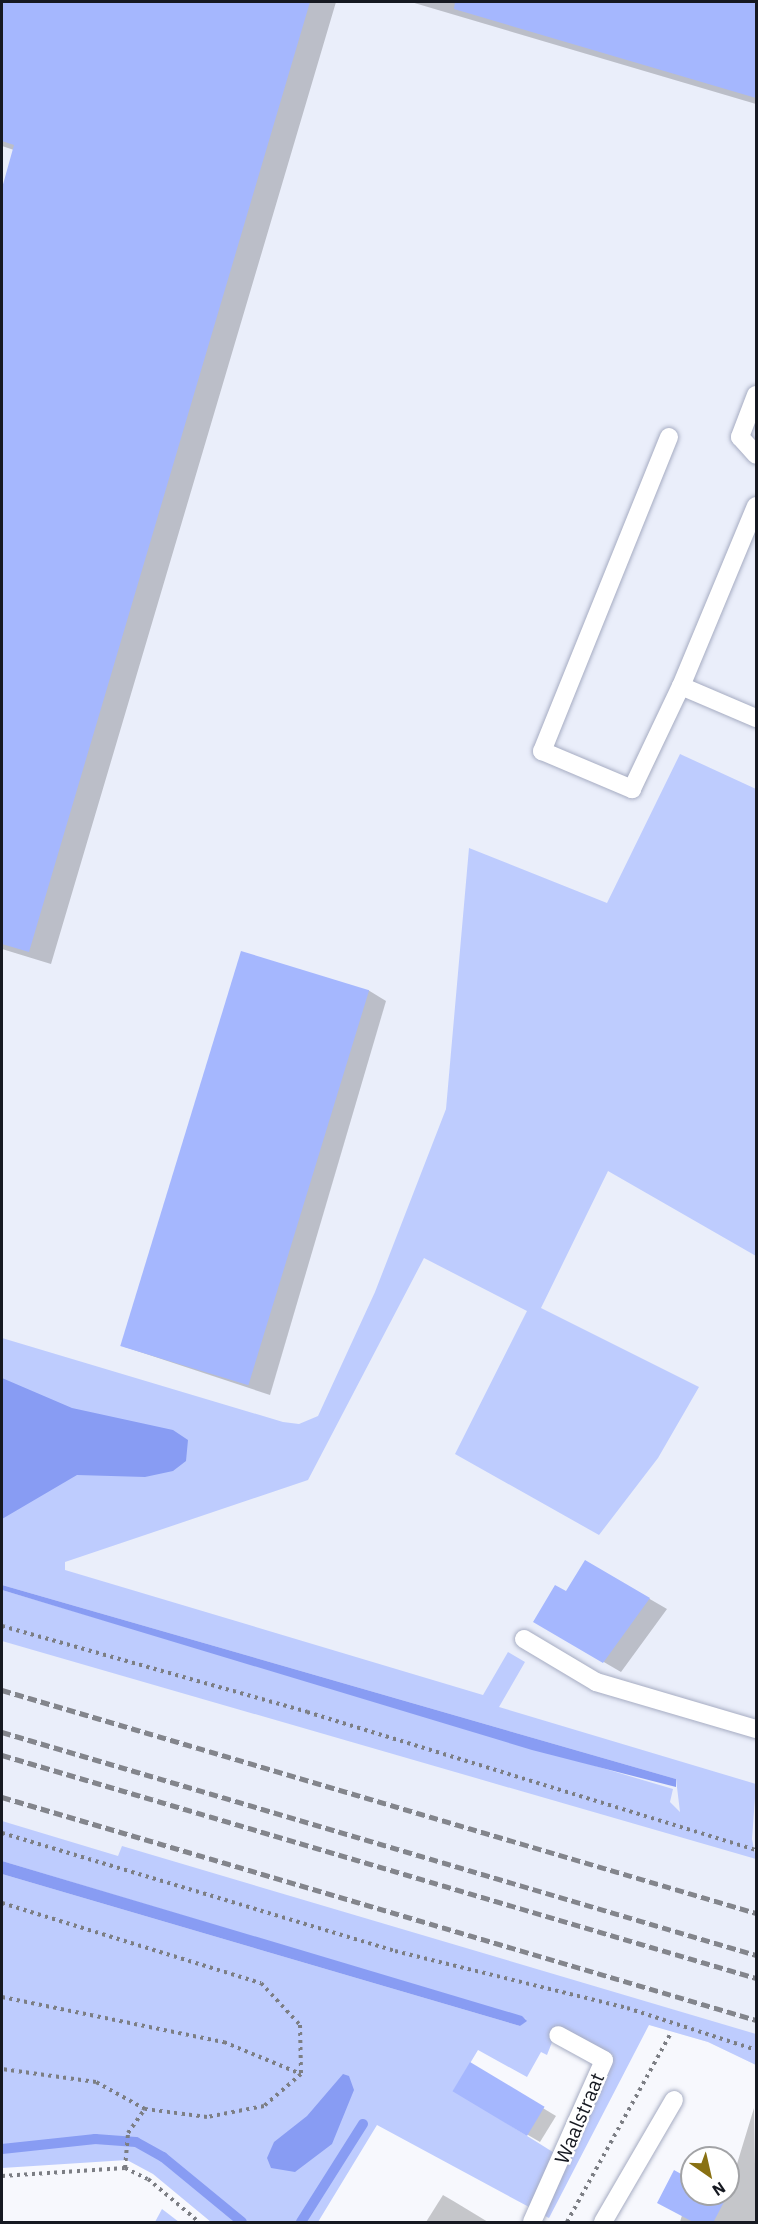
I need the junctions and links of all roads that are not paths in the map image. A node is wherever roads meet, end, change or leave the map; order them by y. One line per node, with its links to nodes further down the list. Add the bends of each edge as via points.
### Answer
1 (756, 395): 3 (lane, via 740,437)
2 (669, 437): 5 (lane, via 542,751 632,789)
3 (756, 455)
4 (756, 506): 5 (lane)
5 (681, 686): 6 (lane)
6 (756, 718)
7 (524, 1639): 8 (lane, via 596,1682)
8 (756, 1729)
9 (558, 2035): 11 (lane, Waalstraat, via 604,2060)
10 (674, 2100): 12 (lane)
11 (532, 2223)
12 (603, 2223)

